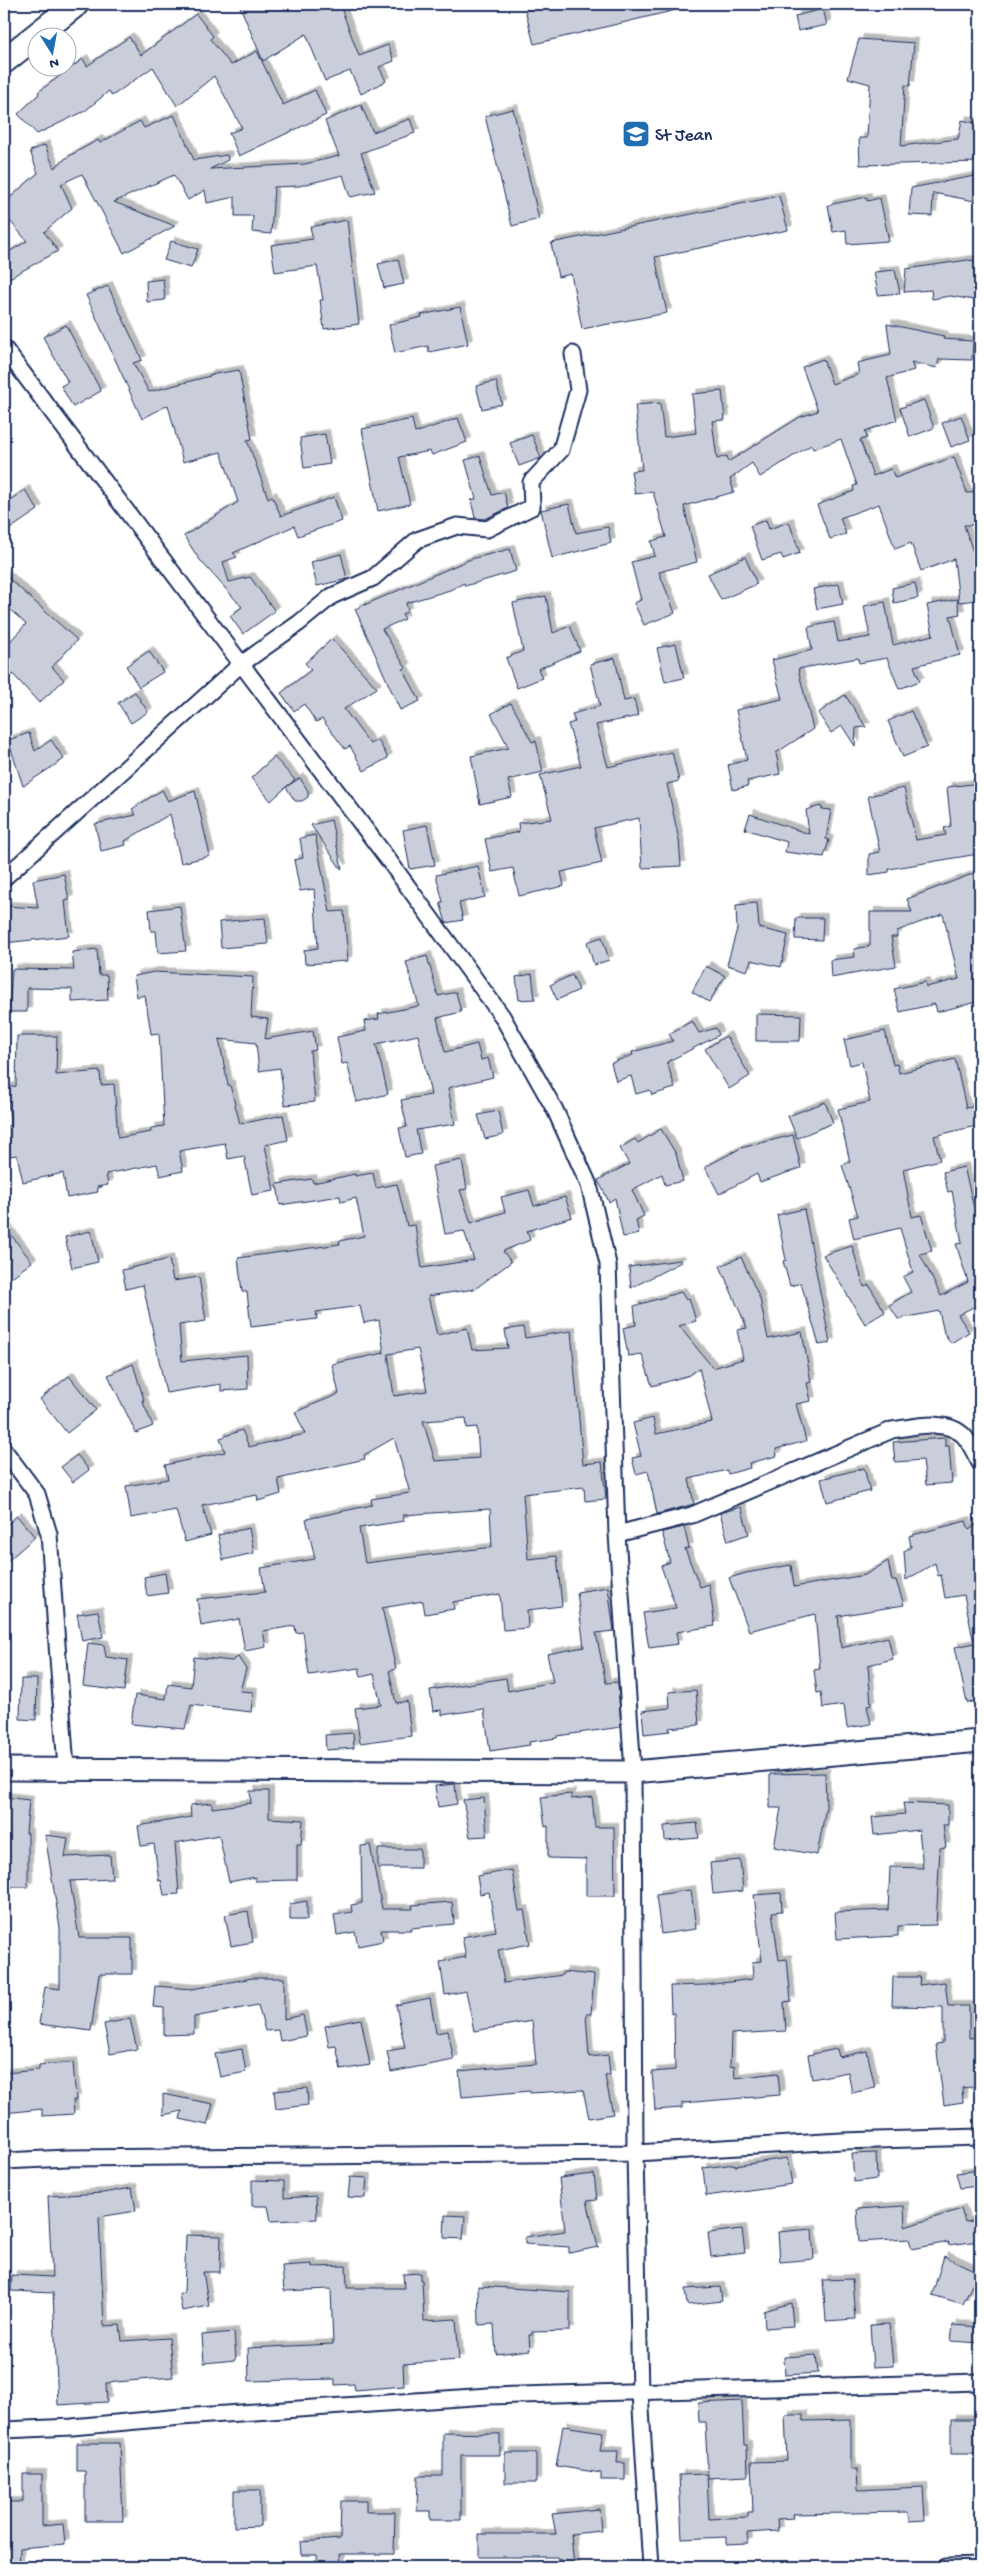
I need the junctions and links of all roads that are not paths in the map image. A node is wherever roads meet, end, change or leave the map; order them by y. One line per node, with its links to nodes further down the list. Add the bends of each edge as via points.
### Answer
1 (76, 4): 2 (main road)
2 (4, 62)
3 (4, 348): 5 (street)
4 (573, 354): 5 (street, via 578,390 561,450 531,482 532,507 487,528 457,526 417,540 373,578 332,596)
5 (240, 665): 6 (street); 9 (street, via 502,1016 555,1110 589,1184 608,1264)
6 (4, 878)
7 (4, 1450): 11 (street, via 37,1494 49,1534)
8 (980, 1463): 9 (street, via 964,1437 954,1428 928,1426 892,1430 692,1515)
9 (617, 1534): 13 (street)
10 (980, 1741): 13 (street)
11 (66, 1768): 12 (street); 13 (street)
12 (4, 1769)
13 (632, 1772): 15 (street)
14 (980, 2137): 15 (street)
15 (635, 2153): 16 (street); 18 (street)
16 (4, 2161)
17 (980, 2382): 18 (street)
18 (640, 2393): 19 (street, via 478,2396); 21 (street)
19 (4, 2430)
20 (980, 2566): 22 (street)
21 (651, 2567)
22 (946, 2567)

